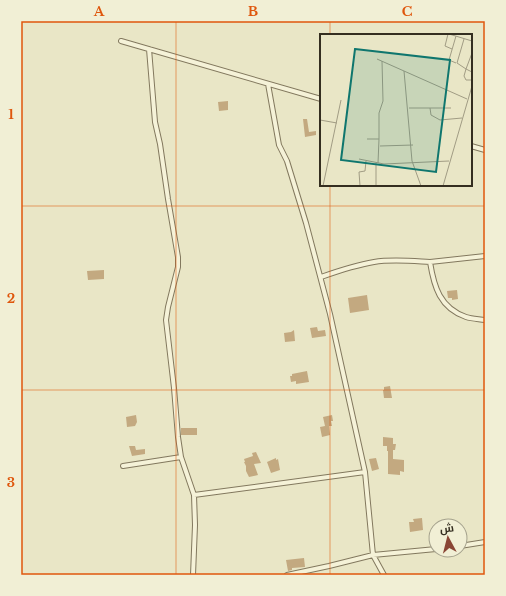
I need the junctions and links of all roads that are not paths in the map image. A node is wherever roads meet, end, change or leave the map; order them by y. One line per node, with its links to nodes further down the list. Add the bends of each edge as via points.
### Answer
1 (121, 41): 2 (street)
2 (149, 49): 3 (street); 11 (street, via 155,122 178,257 166,320)
3 (268, 84): 4 (street); 9 (street, via 279,145 287,161)
4 (320, 99)
5 (472, 146): 6 (street)
6 (485, 150)
7 (485, 256): 8 (street)
8 (430, 262): 9 (street, via 375,262); 10 (street, via 432,278 442,301 466,317)
9 (321, 277): 13 (street)
10 (485, 320)
11 (181, 457): 12 (street); 14 (street)
12 (123, 466)
13 (365, 472): 14 (street); 18 (street)
14 (194, 495): 19 (street)
15 (485, 542): 16 (street)
16 (468, 545)
17 (428, 550): 18 (street)
18 (373, 555): 20 (street); 21 (street)
19 (193, 575)
20 (287, 575)
21 (384, 575)

